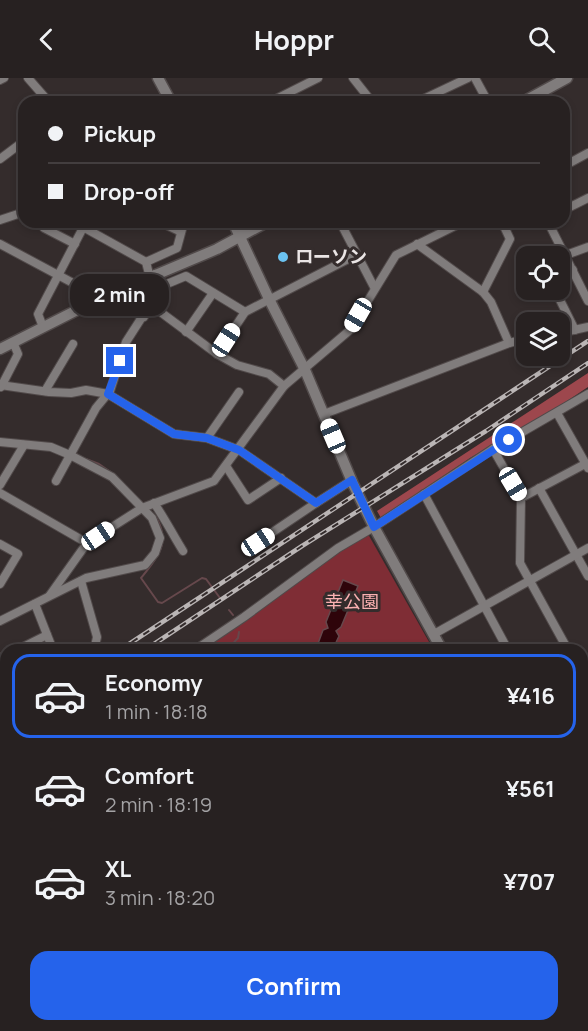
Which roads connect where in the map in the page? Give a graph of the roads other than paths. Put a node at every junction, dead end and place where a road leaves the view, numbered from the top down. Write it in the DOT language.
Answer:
graph roads {
  1 [pos="4,78"];
  2 [pos="28,78"];
  3 [pos="158,78"];
  4 [pos="318,78"];
  5 [pos="353,78"];
  6 [pos="468,78"];
  7 [pos="475,78"];
  8 [pos="567,78"];
  9 [pos="0,80"];
  10 [pos="44,96"];
  11 [pos="168,96"];
  12 [pos="282,96"];
  13 [pos="367,96"];
  14 [pos="430,96"];
  15 [pos="485,96"];
  16 [pos="534,96"];
  17 [pos="18,146"];
  18 [pos="588,153"];
  19 [pos="0,159"];
  20 [pos="570,163"];
  21 [pos="588,198"];
  22 [pos="570,207"];
  23 [pos="18,214"];
  24 [pos="0,220"];
  25 [pos="44,228"];
  26 [pos="83,228"];
  27 [pos="90,228"];
  28 [pos="173,228"];
  29 [pos="182,228"];
  30 [pos="236,228"];
  31 [pos="255,228"];
  32 [pos="343,228"];
  33 [pos="438,228"];
  34 [pos="449,228"];
  35 [pos="505,228"];
  36 [pos="552,228"];
  37 [pos="181,232"];
  38 [pos="440,232"];
  39 [pos="240,235"];
  40 [pos="0,244"];
  41 [pos="75,244"];
  42 [pos="417,244"];
  43 [pos="561,246"];
  44 [pos="588,247"];
  45 [pos="570,254"];
  46 [pos="356,255"];
  47 [pos="146,262"];
  48 [pos="570,264"];
  49 [pos="573,270"];
  50 [pos="570,271"];
  51 [pos="58,275"];
  52 [pos="153,276"];
  53 [pos="162,286"];
  54 [pos="374,287"];
  55 [pos="483,292"];
  56 [pos="213,293"];
  57 [pos="106,296"];
  58 [pos="269,299"];
  59 [pos="560,300"];
  60 [pos="588,301"];
  61 [pos="151,305"];
  62 [pos="245,312"];
  63 [pos="144,317"];
  64 [pos="43,327"];
  65 [pos="588,327"];
  66 [pos="575,330"];
  67 [pos="570,331"];
  68 [pos="186,332"];
  69 [pos="516,341"];
  70 [pos="13,342"];
  71 [pos="508,343"];
  72 [pos="73,344"];
  73 [pos="0,349"];
  74 [pos="217,354"];
  75 [pos="304,370"];
  76 [pos="1,386"];
  77 [pos="284,386"];
  78 [pos="45,391"];
  79 [pos="239,392"];
  80 [pos="588,393"];
  81 [pos="108,394"];
  82 [pos="557,413"];
  83 [pos="324,414"];
  84 [pos="207,438"];
  85 [pos="0,442"];
  86 [pos="24,445"];
  87 [pos="494,449"];
  88 [pos="239,450"];
  89 [pos="70,455"];
  90 [pos="226,466"];
  91 [pos="587,466"];
  92 [pos="281,478"];
  93 [pos="352,480"];
  94 [pos="56,481"];
  95 [pos="0,485"];
  96 [pos="539,488"];
  97 [pos="0,494"];
  98 [pos="424,494"];
  99 [pos="521,498"];
  100 [pos="316,503"];
  101 [pos="147,506"];
  102 [pos="374,527"];
  103 [pos="258,542"];
  104 [pos="87,543"];
  105 [pos="0,544"];
  106 [pos="588,548"];
  107 [pos="183,551"];
  108 [pos="576,554"];
  109 [pos="588,576"];
  110 [pos="530,580"];
  111 [pos="81,581"];
  112 [pos="0,584"];
  113 [pos="50,595"];
  114 [pos="35,603"];
  115 [pos="484,606"];
  116 [pos="0,621"];
  117 [pos="434,634"];
  118 [pos="47,635"];
  119 [pos="29,644"];
  120 [pos="51,644"];
  121 [pos="96,644"];
  122 [pos="204,644"];
  123 [pos="439,644"];
  124 [pos="505,644"];
  125 [pos="565,644"];
  1 -- 9 [label="street"];
  2 -- 10 [label="street"];
  3 -- 11 [label="street"];
  4 -- 12 [label="street"];
  5 -- 13 [label="street"];
  6 -- 14 [label="street"];
  7 -- 15 [label="street"];
  8 -- 16 [label="street"];
  17 -- 19 [label="street"];
  18 -- 20 [label="street"];
  21 -- 22 [label="street"];
  23 -- 24 [label="street"];
  25 -- 41 [label="street"];
  26 -- 41 [label="street"];
  27 -- 47 [label="street"];
  28 -- 37 [label="street"];
  29 -- 37 [label="street"];
  30 -- 39 [label="street"];
  31 -- 39 [label="street"];
  32 -- 46 [label="street"];
  33 -- 38 [label="street"];
  34 -- 38 [label="street"];
  35 -- 55 [label="street"];
  36 -- 43 [label="street"];
  37 -- 47 [label="street"];
  38 -- 42 [label="street"];
  39 -- 52 [label="street"];
  39 -- 58 [label="street"];
  40 -- 51 [label="street"];
  41 -- 51 [label="street"];
  42 -- 54 [label="street"];
  42 -- 55 [label="street"];
  44 -- 45 [label="street"];
  46 -- 54 [label="street"];
  46 -- 58 [label="street"];
  47 -- 52 [label="street"];
  48 -- 49 [label="street"];
  49 -- 50 [label="street"];
  49 -- 60 [label="street"];
  51 -- 57 [label="street"];
  51 -- 64 [label="street"];
  52 -- 53 [label="street"];
  52 -- 57 [label="street"];
  53 -- 56 [label="street"];
  53 -- 61 [label="street"];
  54 -- 75 [label="street"];
  55 -- 71 [label="street"];
  56 -- 62 [label="street"];
  56 -- 68 [label="street"];
  57 -- 63 [label="street"];
  57 -- 64 [label="street"];
  58 -- 62 [label="street"];
  58 -- 75 [label="street"];
  59 -- 66 [label="street"];
  61 -- 63 [label="street"];
  61 -- 68 [label="street"];
  62 -- 74 [label="street"];
  63 -- 81 [label="street"];
  64 -- 70 [label="street"];
  65 -- 66 [label="street"];
  66 -- 67 [label="street"];
  68 -- 74 [label="street"];
  69 -- 71 [label="street"];
  70 -- 73 [label="street"];
  70 -- 76 [label="street"];
  71 -- 83 [label="street"];
  72 -- 78 [label="street"];
  74 -- 77 [label="street"];
  75 -- 77 [label="street"];
  75 -- 83 [label="street"];
  76 -- 78 [label="street"];
  77 -- 88 [label="street"];
  78 -- 81 [label="street"];
  79 -- 84 [label="street"];
  80 -- 82 [label="street"];
  81 -- 84 [label="street"];
  81 -- 89 [label="street"];
  82 -- 87 [label="street"];
  82 -- 91 [label="street"];
  83 -- 93 [label="street"];
  84 -- 88 [label="street"];
  85 -- 86 [label="street"];
  86 -- 89 [label="street"];
  86 -- 95 [label="street"];
  87 -- 98 [label="street"];
  87 -- 99 [label="street"];
  88 -- 90 [label="street"];
  88 -- 92 [label="street"];
  89 -- 94 [label="street"];
  89 -- 101 [label="street"];
  90 -- 92 [label="street"];
  90 -- 101 [label="street"];
  91 -- 96 [label="street"];
  92 -- 100 [label="street"];
  93 -- 100 [label="street"];
  93 -- 102 [label="street"];
  96 -- 99 [label="street"];
  96 -- 108 [label="street"];
  97 -- 104 [label="street"];
  98 -- 102 [label="street"];
  98 -- 115 [label="street"];
  99 -- 110 [label="street"];
  100 -- 103 [label="street"];
  101 -- 104 [label="street"];
  101 -- 107 [label="street"];
  101 -- 111 [label="street"];
  102 -- 117 [label="street"];
  102 -- 122 [label="street"];
  104 -- 113 [label="street"];
  105 -- 112 [label="street"];
  106 -- 108 [label="street"];
  108 -- 109 [label="street"];
  108 -- 110 [label="street"];
  110 -- 115 [label="street"];
  110 -- 125 [label="street"];
  111 -- 113 [label="street"];
  111 -- 121 [label="street"];
  113 -- 114 [label="street"];
  114 -- 116 [label="street"];
  114 -- 118 [label="street"];
  115 -- 117 [label="street"];
  115 -- 124 [label="street"];
  117 -- 123 [label="street"];
  118 -- 119 [label="street"];
  118 -- 120 [label="street"];
}
